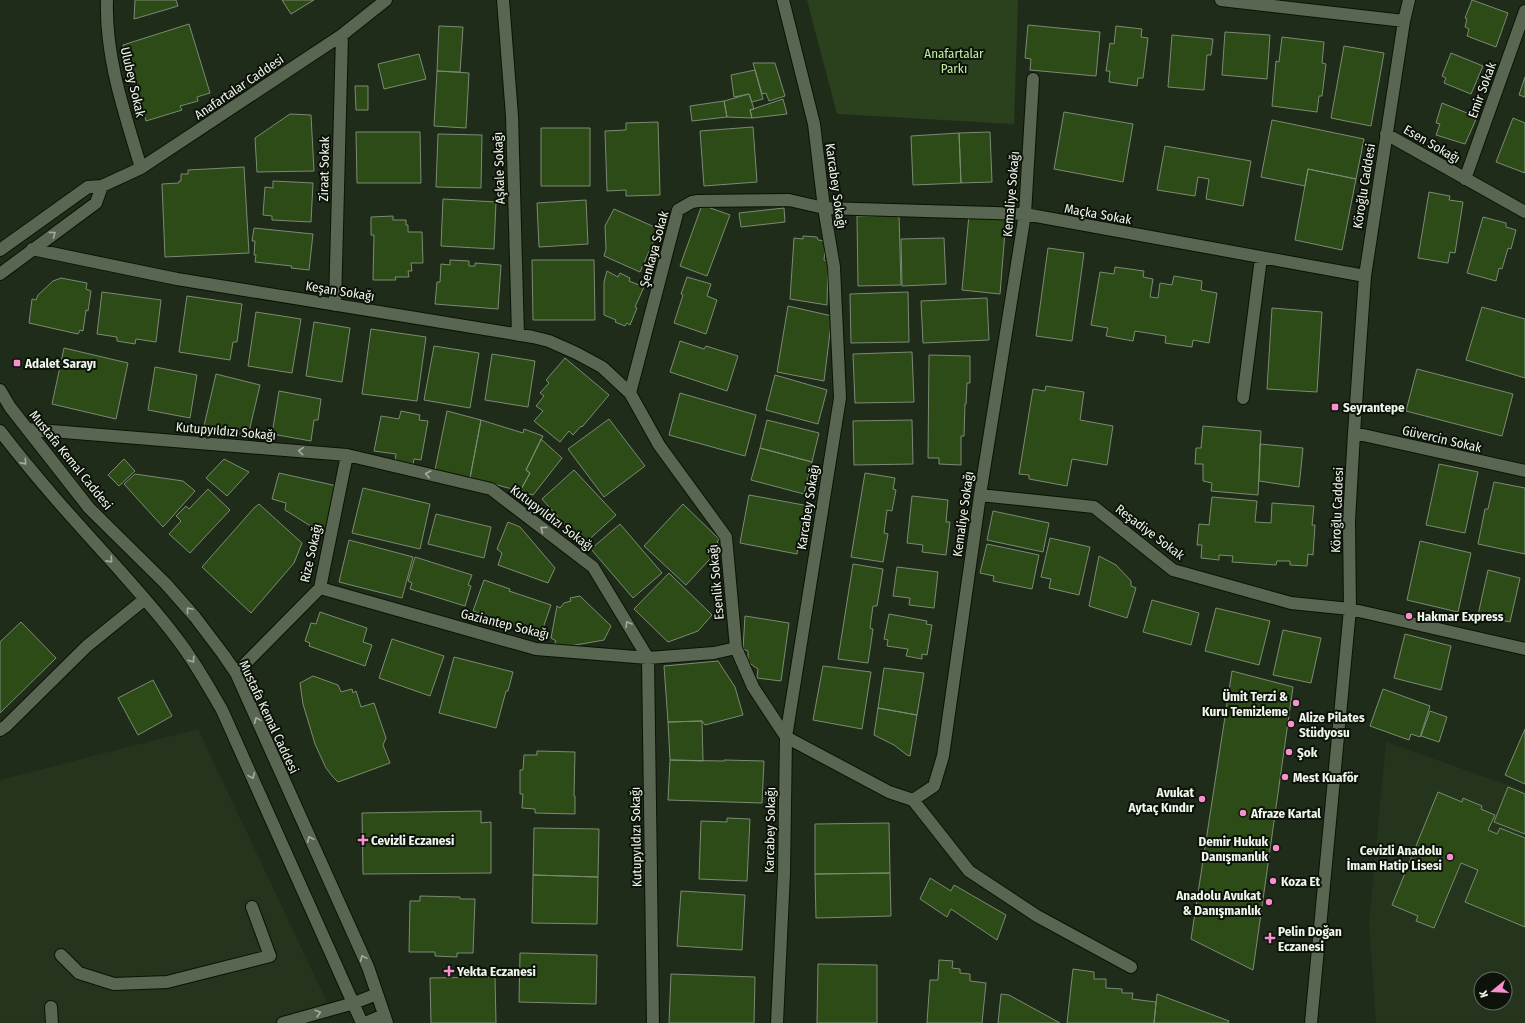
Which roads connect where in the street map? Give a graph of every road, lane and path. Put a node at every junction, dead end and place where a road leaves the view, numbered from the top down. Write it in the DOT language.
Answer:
graph roads {
  1 [pos="107,0"];
  2 [pos="386,0"];
  3 [pos="503,0"];
  4 [pos="783,0"];
  5 [pos="1221,0"];
  6 [pos="1409,0"];
  7 [pos="1525,11"];
  8 [pos="1404,21"];
  9 [pos="342,35"];
  10 [pos="1033,79"];
  11 [pos="1386,134"];
  12 [pos="141,168"];
  13 [pos="1465,179"];
  14 [pos="102,186"];
  15 [pos="824,208"];
  16 [pos="1525,212"];
  17 [pos="1025,214"];
  18 [pos="32,249"];
  19 [pos="0,250"];
  20 [pos="1261,258"];
  21 [pos="0,274"];
  22 [pos="1364,276"];
  23 [pos="335,305"];
  24 [pos="518,335"];
  25 [pos="0,390"];
  26 [pos="630,393"];
  27 [pos="1243,398"];
  28 [pos="27,428"];
  29 [pos="0,431"];
  30 [pos="1354,433"];
  31 [pos="346,455"];
  32 [pos="1525,472"];
  33 [pos="980,495"];
  34 [pos="320,588"];
  35 [pos="145,598"];
  36 [pos="1350,609"];
  37 [pos="736,648"];
  38 [pos="1525,649"];
  39 [pos="648,658"];
  40 [pos="236,673"];
  41 [pos="0,730"];
  42 [pos="786,737"];
  43 [pos="913,800"];
  44 [pos="252,907"];
  45 [pos="61,955"];
  46 [pos="1131,967"];
  47 [pos="377,994"];
  48 [pos="354,1003"];
  49 [pos="51,1007"];
  50 [pos="385,1019"];
  51 [pos="52,1023"];
  52 [pos="283,1023"];
  53 [pos="364,1023"];
  54 [pos="653,1023"];
  55 [pos="777,1023"];
  56 [pos="1311,1023"];
  1 -- 12 [label="street, Ulubey Sokak"];
  2 -- 9 [label="street, Anafartalar Caddesi"];
  3 -- 24 [label="street, Aşkale Sokağı"];
  4 -- 15 [label="street, Karcabey Sokağı"];
  5 -- 8 [label="street"];
  6 -- 8 [label="street, Köroğlu Caddesi"];
  7 -- 13 [label="street, Emir Sokak"];
  8 -- 11 [label="street, Köroğlu Caddesi"];
  9 -- 12 [label="street, Anafartalar Caddesi"];
  9 -- 23 [label="street, Ziraat Sokak"];
  10 -- 17 [label="street, Kemaliye Sokağı"];
  11 -- 13 [label="street, Esen Sokağı"];
  11 -- 22 [label="street, Köroğlu Caddesi"];
  12 -- 14 [label="street, Anafartalar Caddesi"];
  13 -- 16 [label="street, Esen Sokağı"];
  18 -- 14 [label="street, one-way"];
  14 -- 19 [label="street, Anafartalar Caddesi"];
  15 -- 17 [label="street, Maçka Sokak"];
  15 -- 26 [label="street, Şenkaya Sokak"];
  15 -- 42 [label="street, Karcabey Sokağı"];
  17 -- 20 [label="street, Maçka Sokak"];
  17 -- 33 [label="street, Kemaliye Sokağı"];
  18 -- 21 [label="street"];
  18 -- 23 [label="street, Keşan Sokağı"];
  20 -- 22 [label="street, Maçka Sokak"];
  20 -- 27 [label="street"];
  22 -- 30 [label="street, Köroğlu Caddesi"];
  23 -- 24 [label="street, Keşan Sokağı"];
  24 -- 26 [label="street, Keşan Sokağı"];
  25 -- 28 [label="street, Mustafa Kemal Caddesi"];
  26 -- 37 [label="street, Esenlik Sokağı"];
  31 -- 28 [label="street, Kutupyıldızı Sokağı, one-way"];
  40 -- 28 [label="street, Mustafa Kemal Caddesi, one-way"];
  29 -- 35 [label="street, one-way"];
  30 -- 32 [label="street, Güvercin Sokak"];
  30 -- 36 [label="street, Köroğlu Caddesi"];
  31 -- 34 [label="street, Rize Sokağı"];
  39 -- 31 [label="street, Kutupyıldızı Sokağı, one-way"];
  33 -- 36 [label="street, Reşadiye Sokak"];
  33 -- 43 [label="street, Kemaliye Sokağı"];
  34 -- 39 [label="street, Gaziantep Sokağı"];
  34 -- 40 [label="street, Rize Sokağı"];
  35 -- 41 [label="street"];
  35 -- 48 [label="street, one-way"];
  36 -- 38 [label="street, Reşadiye Sokak"];
  36 -- 56 [label="street, Köroğlu Caddesi"];
  37 -- 39 [label="street, Gaziantep Sokağı"];
  37 -- 42 [label="street, Esenlik Sokağı"];
  39 -- 54 [label="street, Kutupyıldızı Sokağı"];
  47 -- 40 [label="street, Mustafa Kemal Caddesi, one-way"];
  42 -- 43 [label="street"];
  42 -- 55 [label="street, Karcabey Sokağı"];
  43 -- 46 [label="street"];
  44 -- 45 [label="street"];
  47 -- 48 [label="street"];
  47 -- 50 [label="street, Mustafa Kemal Caddesi"];
  52 -- 48 [label="street, one-way"];
  48 -- 53 [label="street"];
  49 -- 51 [label="street"];
  50 -- 53 [label="street"];
}
